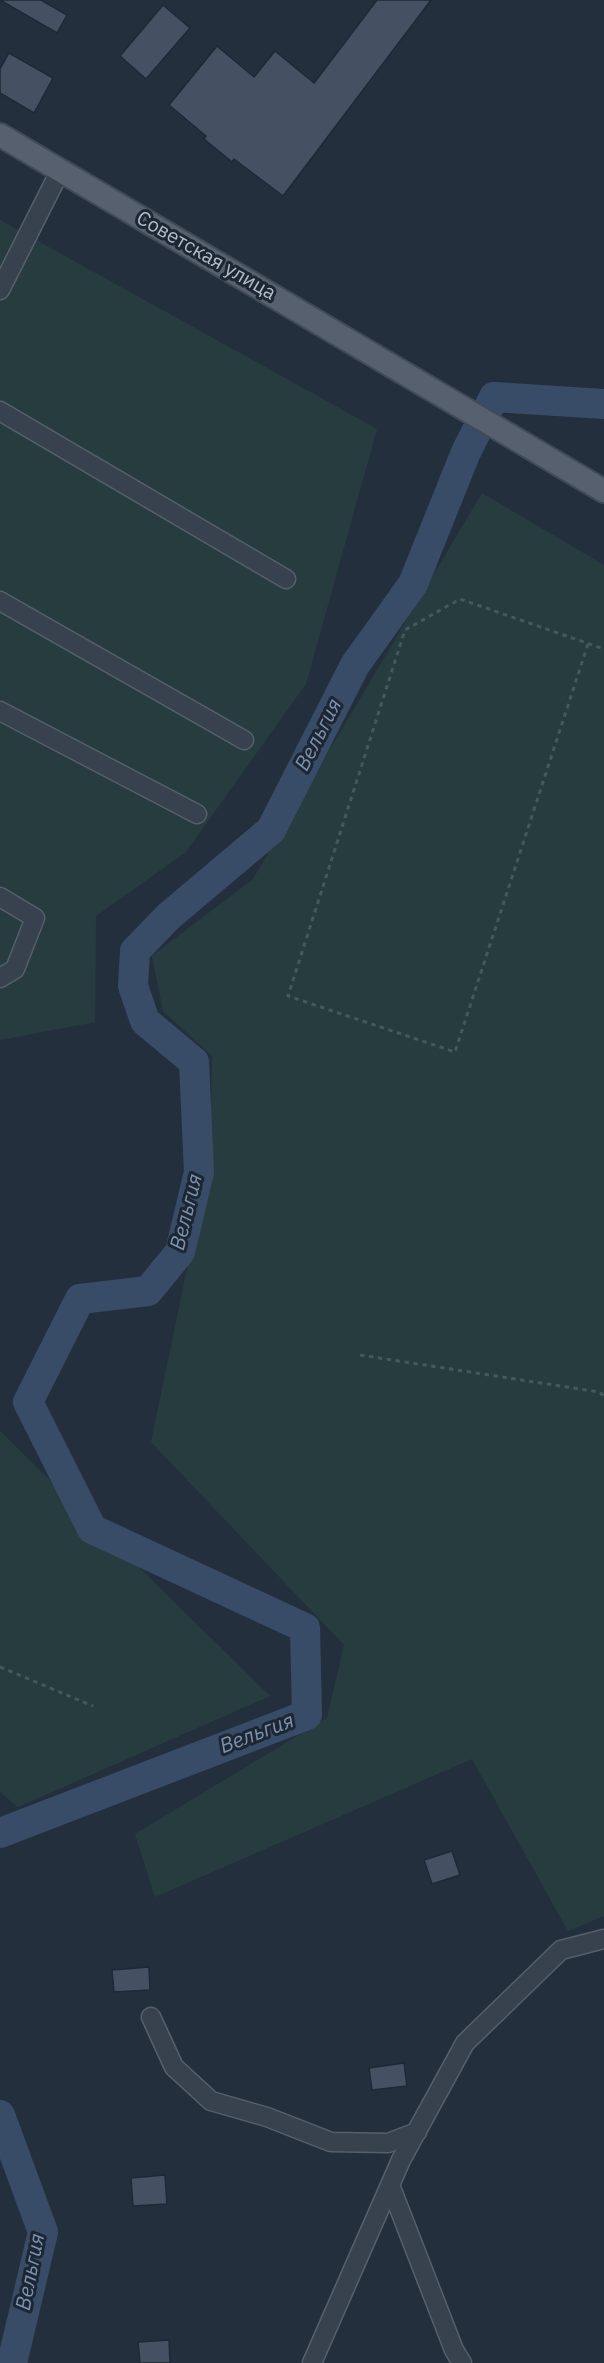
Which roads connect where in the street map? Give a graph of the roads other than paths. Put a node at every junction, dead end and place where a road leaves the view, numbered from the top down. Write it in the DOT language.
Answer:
graph roads {
  1 [pos="0,135"];
  2 [pos="60,171"];
  3 [pos="0,290"];
  4 [pos="0,411"];
  5 [pos="604,490"];
  6 [pos="286,579"];
  7 [pos="0,601"];
  8 [pos="0,711"];
  9 [pos="244,740"];
  10 [pos="197,814"];
  11 [pos="0,897"];
  12 [pos="0,978"];
  13 [pos="604,1939"];
  14 [pos="151,2017"];
  15 [pos="417,2132"];
  16 [pos="390,2185"];
  17 [pos="312,2363"];
  18 [pos="462,2363"];
  1 -- 2 [label="main road, Советская улица"];
  2 -- 3 [label="street"];
  2 -- 5 [label="main road, Советская улица"];
  4 -- 6 [label="street"];
  7 -- 9 [label="street"];
  8 -- 10 [label="street"];
  11 -- 12 [label="street"];
  13 -- 15 [label="street"];
  14 -- 15 [label="street"];
  15 -- 16 [label="street"];
  16 -- 17 [label="street"];
  16 -- 18 [label="street"];
}
